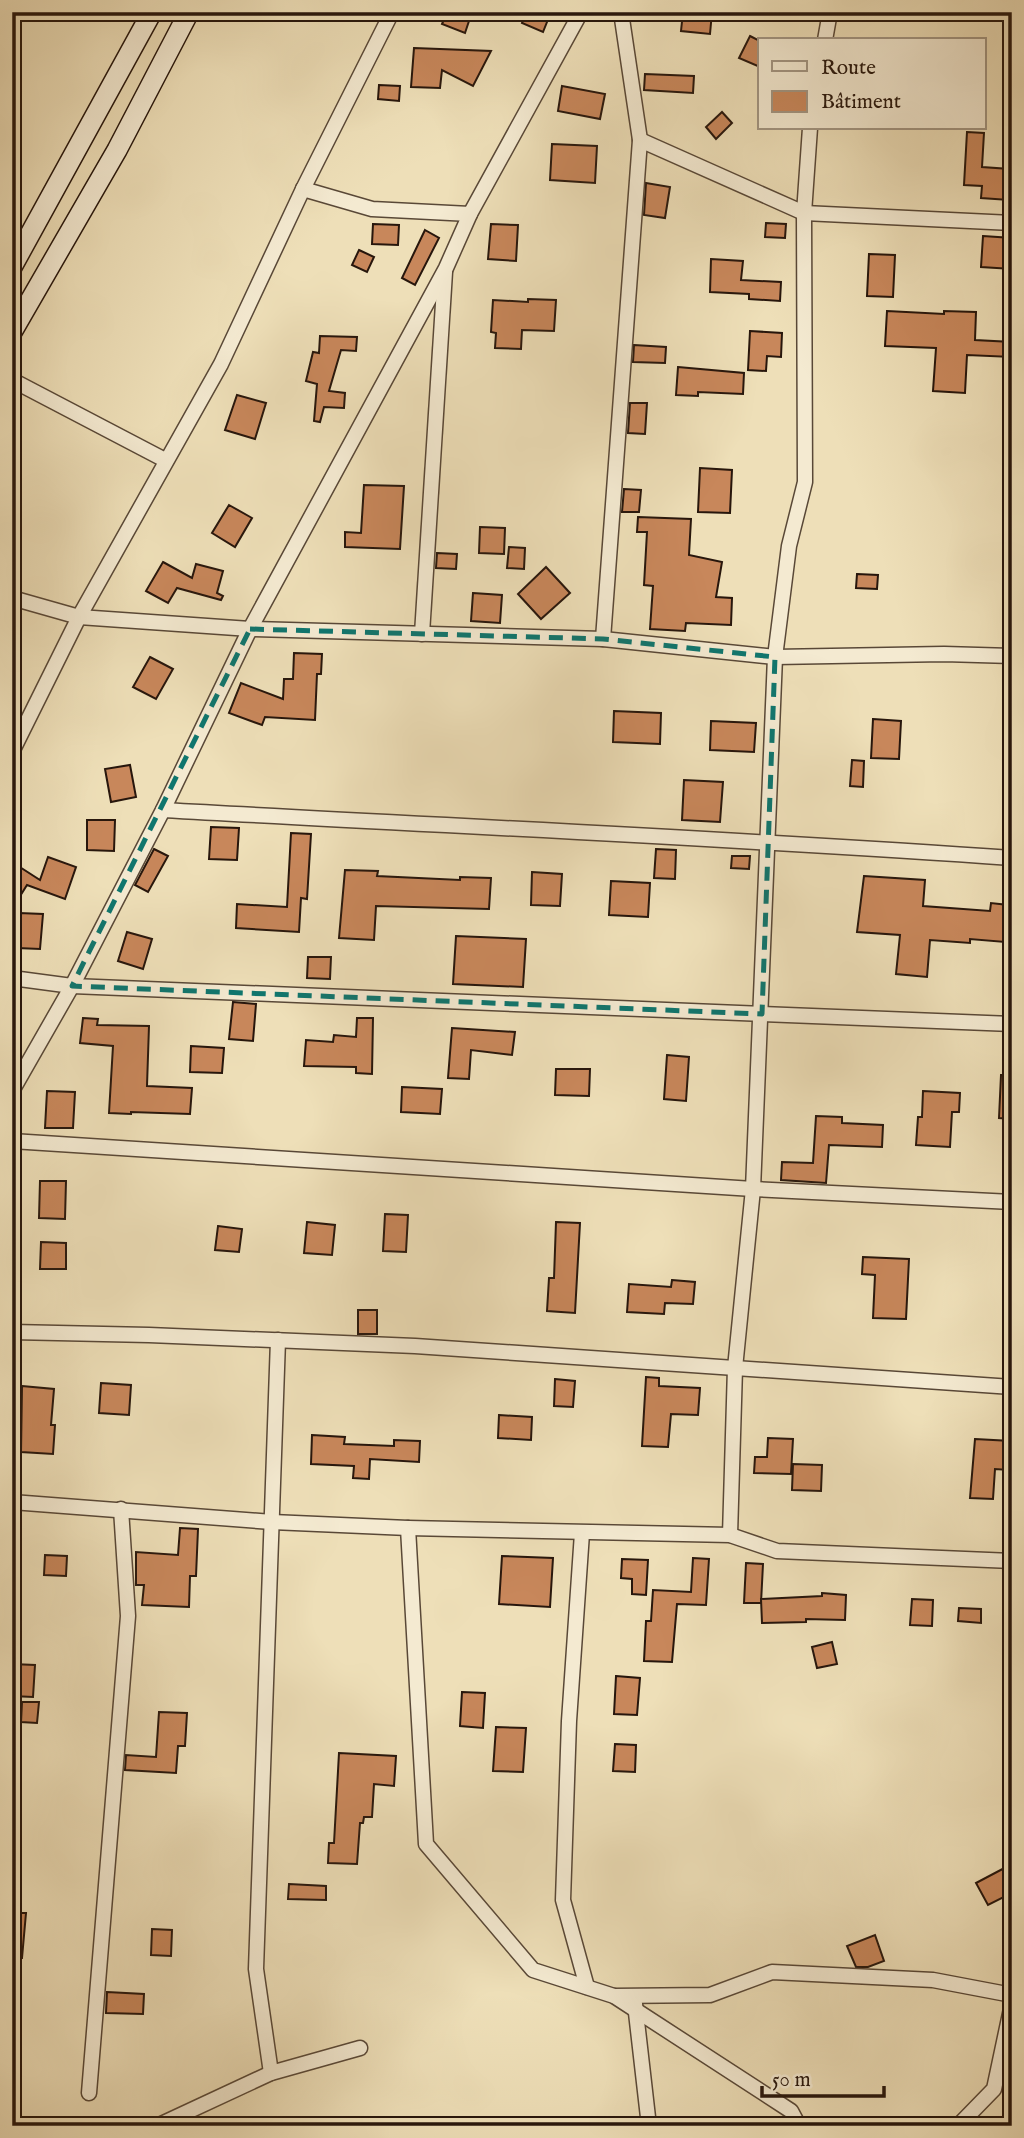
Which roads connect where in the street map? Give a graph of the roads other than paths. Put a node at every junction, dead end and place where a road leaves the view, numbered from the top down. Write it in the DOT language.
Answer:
graph roads {
  1 [pos="152,12"];
  2 [pos="189,12"];
  3 [pos="392,12"];
  4 [pos="582,12"];
  5 [pos="621,12"];
  6 [pos="830,12"];
  7 [pos="825,38"];
  8 [pos="810,130"];
  9 [pos="640,140"];
  10 [pos="303,189"];
  11 [pos="470,214"];
  12 [pos="804,214"];
  13 [pos="1012,223"];
  14 [pos="12,267"];
  15 [pos="446,268"];
  16 [pos="12,332"];
  17 [pos="12,380"];
  18 [pos="165,460"];
  19 [pos="12,598"];
  20 [pos="79,617"];
  21 [pos="250,629"];
  22 [pos="422,634"];
  23 [pos="603,639"];
  24 [pos="1012,656"];
  25 [pos="775,657"];
  26 [pos="12,752"];
  27 [pos="163,810"];
  28 [pos="768,841"];
  29 [pos="1012,858"];
  30 [pos="12,978"];
  31 [pos="72,986"];
  32 [pos="762,1014"];
  33 [pos="1012,1024"];
  34 [pos="12,1091"];
  35 [pos="12,1141"];
  36 [pos="753,1189"];
  37 [pos="1012,1202"];
  38 [pos="12,1332"];
  39 [pos="278,1340"];
  40 [pos="735,1368"];
  41 [pos="1012,1387"];
  42 [pos="12,1502"];
  43 [pos="121,1509"];
  44 [pos="272,1522"];
  45 [pos="408,1528"];
  46 [pos="582,1533"];
  47 [pos="730,1535"];
  48 [pos="1012,1560"];
  49 [pos="587,1987"];
  50 [pos="1012,1995"];
  51 [pos="635,2003"];
  52 [pos="1012,2004"];
  53 [pos="360,2048"];
  54 [pos="271,2073"];
  55 [pos="89,2093"];
  56 [pos="157,2126"];
  57 [pos="649,2126"];
  58 [pos="799,2126"];
  59 [pos="958,2126"];
  1 -- 14 [label="main road"];
  2 -- 16 [label="main road"];
  3 -- 10 [label="street"];
  4 -- 11 [label="street"];
  5 -- 9 [label="street"];
  6 -- 7 [label="street"];
  8 -- 12 [label="street"];
  9 -- 12 [label="street"];
  9 -- 23 [label="street"];
  10 -- 11 [label="street"];
  10 -- 18 [label="street"];
  11 -- 15 [label="street"];
  12 -- 13 [label="street"];
  12 -- 25 [label="street"];
  15 -- 21 [label="street"];
  15 -- 22 [label="street"];
  17 -- 18 [label="street"];
  18 -- 20 [label="street"];
  19 -- 20 [label="street"];
  20 -- 21 [label="street"];
  20 -- 26 [label="street"];
  21 -- 22 [label="street"];
  21 -- 27 [label="street"];
  22 -- 23 [label="street"];
  23 -- 25 [label="street"];
  24 -- 25 [label="street"];
  25 -- 28 [label="street"];
  27 -- 28 [label="street"];
  27 -- 31 [label="street"];
  28 -- 29 [label="street"];
  28 -- 32 [label="street"];
  30 -- 31 [label="street"];
  31 -- 32 [label="street"];
  31 -- 34 [label="street"];
  32 -- 33 [label="street"];
  32 -- 36 [label="street"];
  35 -- 36 [label="street"];
  36 -- 37 [label="street"];
  36 -- 40 [label="street"];
  38 -- 39 [label="street"];
  39 -- 40 [label="street"];
  39 -- 44 [label="street"];
  40 -- 41 [label="street"];
  40 -- 47 [label="street"];
  42 -- 43 [label="street"];
  43 -- 44 [label="street"];
  43 -- 55 [label="street"];
  44 -- 45 [label="street"];
  44 -- 54 [label="street"];
  45 -- 46 [label="street"];
  45 -- 49 [label="street"];
  46 -- 47 [label="street"];
  46 -- 49 [label="street"];
  47 -- 48 [label="street"];
  49 -- 51 [label="street"];
  50 -- 51 [label="street"];
  51 -- 57 [label="street"];
  51 -- 58 [label="street"];
  52 -- 59 [label="street"];
  53 -- 54 [label="street"];
  54 -- 56 [label="street"];
}
